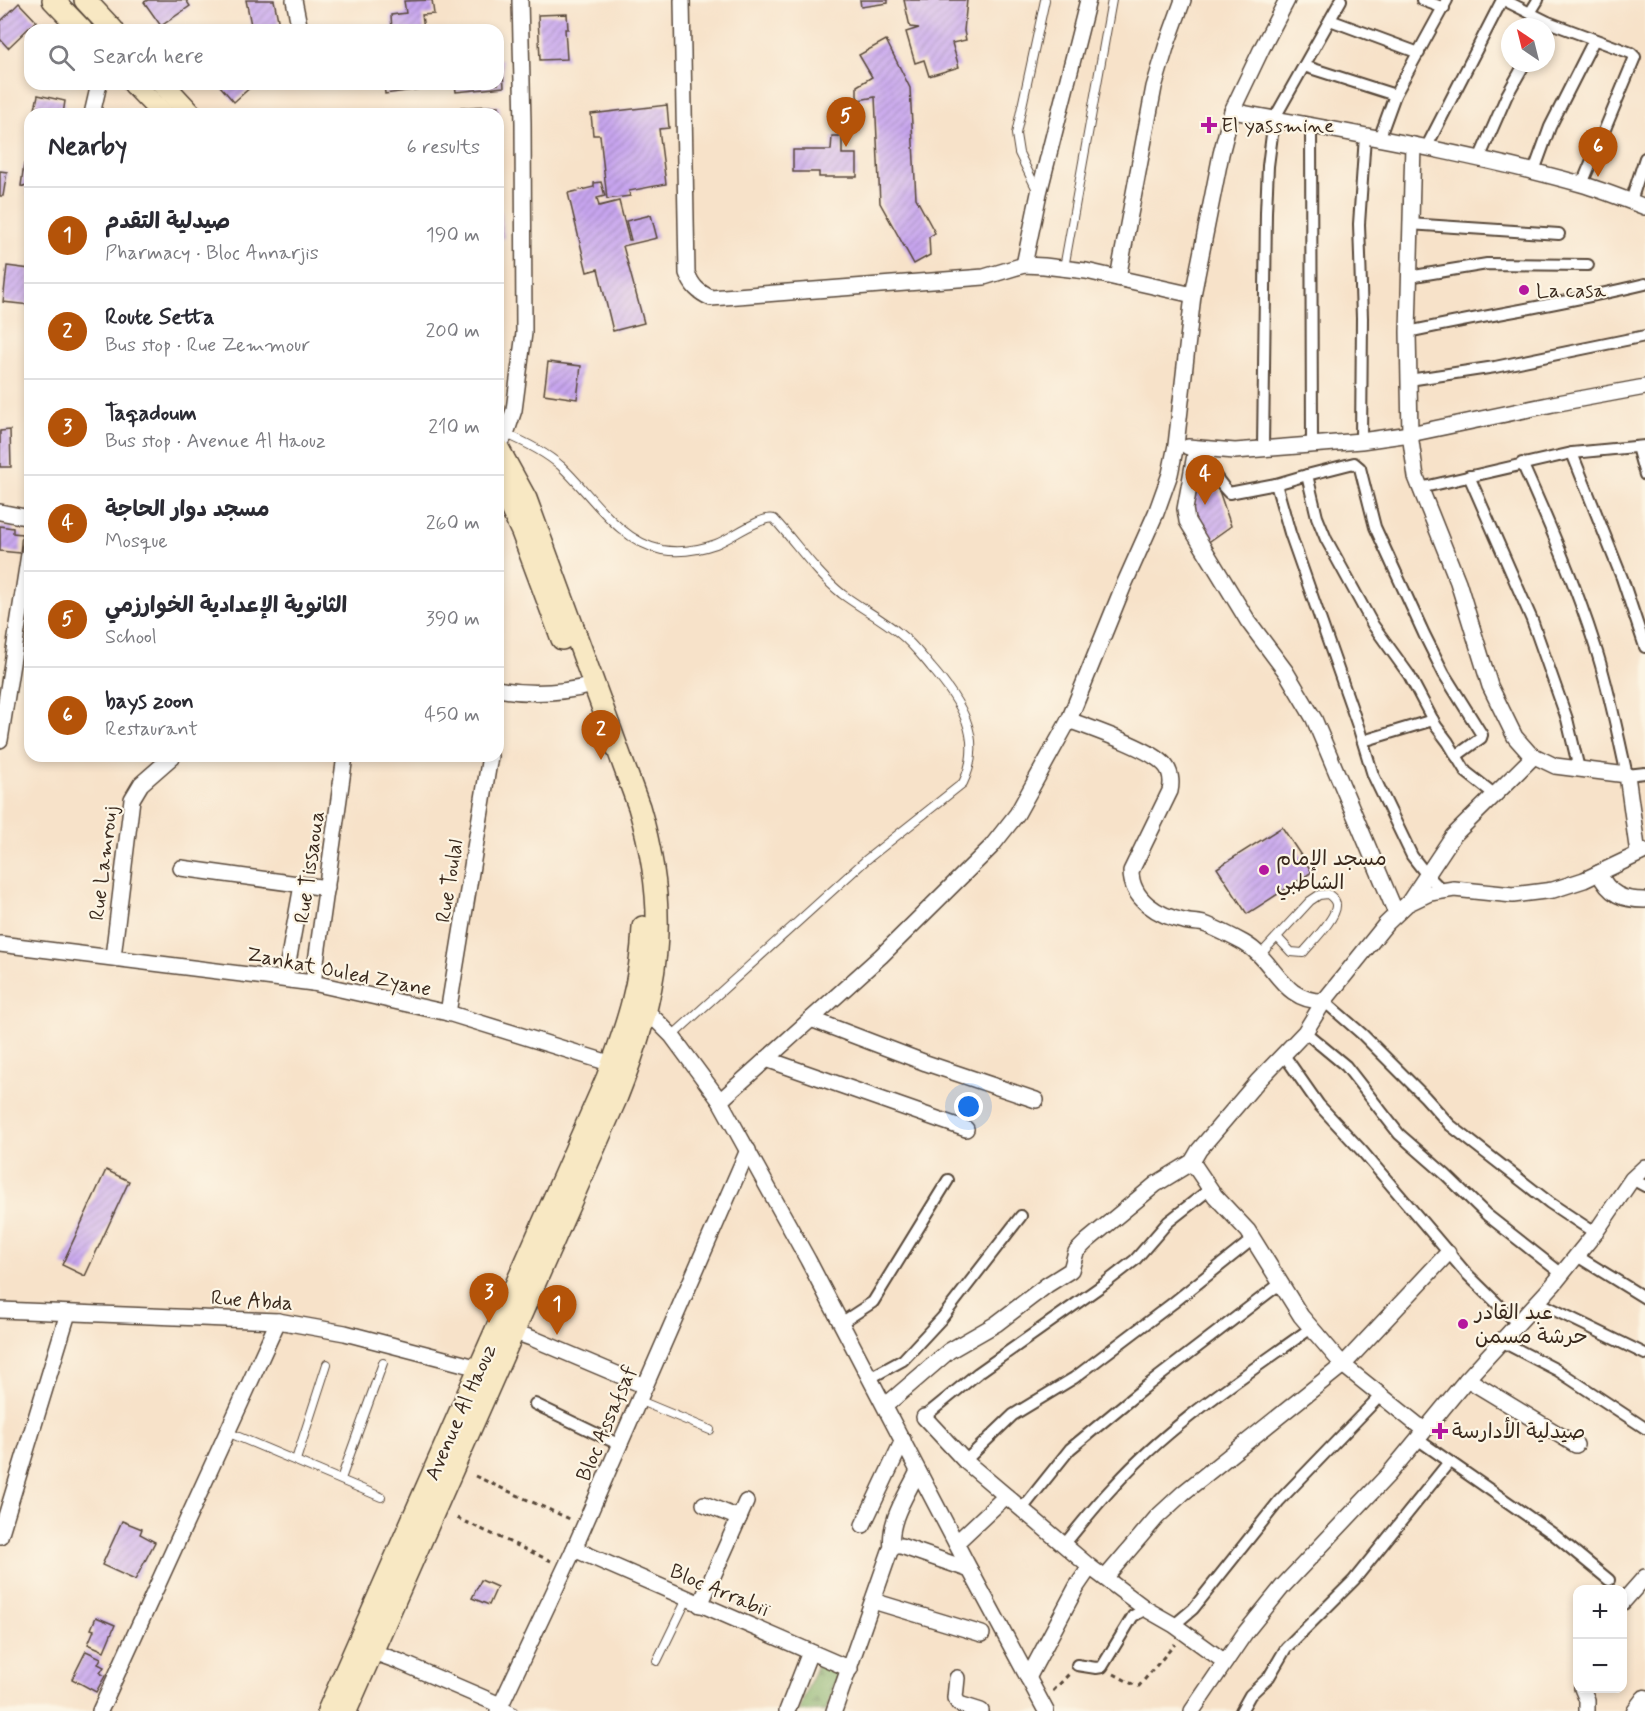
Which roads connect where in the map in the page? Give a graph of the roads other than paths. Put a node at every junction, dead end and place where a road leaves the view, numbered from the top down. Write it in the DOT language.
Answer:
graph roads {
  1 [pos="53,0"];
  2 [pos="85,0"];
  3 [pos="294,0"];
  4 [pos="520,0"];
  5 [pos="682,0"];
  6 [pos="1045,0"];
  7 [pos="1088,0"];
  8 [pos="1112,0"];
  9 [pos="1184,0"];
  10 [pos="1287,0"];
  11 [pos="1341,0"];
  12 [pos="1422,0"];
  13 [pos="1503,0"];
  14 [pos="1538,0"];
  15 [pos="1445,4"];
  16 [pos="1530,13"];
  17 [pos="1537,18"];
  18 [pos="1330,20"];
  19 [pos="77,24"];
  20 [pos="83,24"];
  21 [pos="107,24"];
  22 [pos="299,24"];
  23 [pos="1555,28"];
  24 [pos="1594,40"];
  25 [pos="1419,53"];
  26 [pos="1304,66"];
  27 [pos="1520,72"];
  28 [pos="98,90"];
  29 [pos="140,90"];
  30 [pos="169,90"];
  31 [pos="1395,95"];
  32 [pos="94,108"];
  33 [pos="157,108"];
  34 [pos="185,108"];
  35 [pos="1232,111"];
  36 [pos="1274,119"];
  37 [pos="1311,126"];
  38 [pos="1372,137"];
  39 [pos="1420,147"];
  40 [pos="1645,158"];
  41 [pos="1479,159"];
  42 [pos="1534,171"];
  43 [pos="1582,184"];
  44 [pos="1039,193"];
  45 [pos="1638,204"];
  46 [pos="1409,224"];
  47 [pos="1559,234"];
  48 [pos="1024,265"];
  49 [pos="1588,265"];
  50 [pos="1064,268"];
  51 [pos="1408,277"];
  52 [pos="1118,278"];
  53 [pos="1645,284"];
  54 [pos="1193,295"];
  55 [pos="1408,332"];
  56 [pos="1645,336"];
  57 [pos="1409,380"];
  58 [pos="1645,387"];
  59 [pos="1410,434"];
  60 [pos="504,435"];
  61 [pos="1361,441"];
  62 [pos="504,443"];
  63 [pos="1312,445"];
  64 [pos="1176,446"];
  65 [pos="1641,447"];
  66 [pos="1263,448"];
  67 [pos="1196,449"];
  68 [pos="504,450"];
  69 [pos="1572,453"];
  70 [pos="1522,463"];
  71 [pos="1193,467"];
  72 [pos="1307,475"];
  73 [pos="1645,475"];
  74 [pos="1469,476"];
  75 [pos="1276,484"];
  76 [pos="1420,488"];
  77 [pos="504,494"];
  78 [pos="0,512"];
  79 [pos="24,517"];
  80 [pos="24,586"];
  81 [pos="1645,647"];
  82 [pos="587,687"];
  83 [pos="504,694"];
  84 [pos="1069,720"];
  85 [pos="1433,720"];
  86 [pos="0,740"];
  87 [pos="1363,741"];
  88 [pos="1456,756"];
  89 [pos="1534,756"];
  90 [pos="166,762"];
  91 [pos="344,762"];
  92 [pos="489,762"];
  93 [pos="1580,769"];
  94 [pos="1645,773"];
  95 [pos="1627,775"];
  96 [pos="1494,794"];
  97 [pos="1641,852"];
  98 [pos="181,868"];
  99 [pos="1599,873"];
  100 [pos="1426,874"];
  101 [pos="302,885"];
  102 [pos="327,888"];
  103 [pos="1442,890"];
  104 [pos="1645,900"];
  105 [pos="1401,909"];
  106 [pos="1277,937"];
  107 [pos="0,944"];
  108 [pos="1260,955"];
  109 [pos="113,957"];
  110 [pos="285,979"];
  111 [pos="646,979"];
  112 [pos="314,983"];
  113 [pos="1324,1001"];
  114 [pos="647,1011"];
  115 [pos="448,1013"];
  116 [pos="811,1018"];
  117 [pos="1305,1032"];
  118 [pos="672,1036"];
  119 [pos="1284,1055"];
  120 [pos="766,1059"];
  121 [pos="620,1066"];
  122 [pos="1036,1100"];
  123 [pos="720,1101"];
  124 [pos="966,1129"];
  125 [pos="748,1150"];
  126 [pos="1192,1162"];
  127 [pos="1645,1167"];
  128 [pos="948,1180"];
  129 [pos="1639,1183"];
  130 [pos="1210,1189"];
  131 [pos="1021,1216"];
  132 [pos="1594,1233"];
  133 [pos="1253,1239"];
  134 [pos="1448,1253"];
  135 [pos="1577,1256"];
  136 [pos="1562,1274"];
  137 [pos="1281,1283"];
  138 [pos="1645,1298"];
  139 [pos="1538,1302"];
  140 [pos="0,1310"];
  141 [pos="68,1313"];
  142 [pos="278,1321"];
  143 [pos="842,1323"];
  144 [pos="1517,1323"];
  145 [pos="1311,1328"];
  146 [pos="505,1329"];
  147 [pos="1501,1341"];
  148 [pos="1645,1354"];
  149 [pos="383,1363"];
  150 [pos="327,1365"];
  151 [pos="1343,1365"];
  152 [pos="487,1370"];
  153 [pos="870,1378"];
  154 [pos="1467,1379"];
  155 [pos="642,1393"];
  156 [pos="1380,1396"];
  157 [pos="535,1404"];
  158 [pos="885,1406"];
  159 [pos="924,1417"];
  160 [pos="1645,1428"];
  161 [pos="710,1430"];
  162 [pos="227,1431"];
  163 [pos="1420,1435"];
  164 [pos="903,1440"];
  165 [pos="620,1444"];
  166 [pos="1576,1444"];
  167 [pos="296,1460"];
  168 [pos="964,1461"];
  169 [pos="1449,1462"];
  170 [pos="918,1471"];
  171 [pos="341,1479"];
  172 [pos="1006,1496"];
  173 [pos="381,1497"];
  174 [pos="746,1502"];
  175 [pos="704,1504"];
  176 [pos="1022,1509"];
  177 [pos="739,1518"];
  178 [pos="863,1526"];
  179 [pos="0,1536"];
  180 [pos="956,1543"];
  181 [pos="1064,1545"];
  182 [pos="892,1548"];
  183 [pos="574,1549"];
  184 [pos="1090,1567"];
  185 [pos="970,1570"];
  186 [pos="1645,1577"];
  187 [pos="1105,1578"];
  188 [pos="1609,1580"];
  189 [pos="1627,1598"];
  190 [pos="873,1601"];
  191 [pos="694,1602"];
  192 [pos="1146,1609"];
  193 [pos="1179,1629"];
  194 [pos="982,1634"];
  195 [pos="364,1648"];
  196 [pos="810,1652"];
  197 [pos="657,1661"];
  198 [pos="1225,1662"];
  199 [pos="1077,1665"];
  200 [pos="850,1669"];
  201 [pos="957,1678"];
  202 [pos="1028,1678"];
  203 [pos="1584,1693"];
  204 [pos="1645,1700"];
  205 [pos="1044,1707"];
  206 [pos="504,1709"];
  207 [pos="100,1711"];
  208 [pos="328,1711"];
  209 [pos="346,1711"];
  210 [pos="787,1711"];
  211 [pos="834,1711"];
  212 [pos="981,1711"];
  213 [pos="1192,1711"];
  214 [pos="1241,1711"];
  215 [pos="1587,1711"];
  216 [pos="1636,1711"];
  1 -- 19 [label="main road"];
  2 -- 20 [label="street"];
  2 -- 21 [label="main road"];
  3 -- 22 [label="street"];
  4 -- 60 [label="street"];
  5 -- 48 [label="street"];
  6 -- 44 [label="lane"];
  7 -- 44 [label="street"];
  8 -- 50 [label="lane"];
  9 -- 52 [label="street"];
  10 -- 35 [label="street"];
  11 -- 18 [label="street"];
  12 -- 15 [label="street"];
  13 -- 16 [label="street"];
  13 -- 39 [label="street"];
  14 -- 16 [label="street"];
  15 -- 25 [label="street"];
  16 -- 17 [label="street"];
  18 -- 25 [label="street"];
  18 -- 26 [label="street"];
  23 -- 24 [label="street"];
  24 -- 42 [label="street"];
  24 -- 43 [label="street"];
  25 -- 31 [label="street"];
  26 -- 31 [label="street"];
  26 -- 36 [label="street"];
  27 -- 41 [label="street"];
  28 -- 32 [label="street"];
  29 -- 33 [label="main road"];
  30 -- 34 [label="main road"];
  31 -- 38 [label="street"];
  35 -- 36 [label="street"];
  35 -- 54 [label="street"];
  36 -- 37 [label="street"];
  36 -- 66 [label="street"];
  37 -- 38 [label="street"];
  37 -- 63 [label="street"];
  38 -- 39 [label="street"];
  38 -- 61 [label="street"];
  39 -- 41 [label="street"];
  39 -- 46 [label="street"];
  40 -- 45 [label="street"];
  41 -- 42 [label="street"];
  42 -- 43 [label="street"];
  43 -- 45 [label="street"];
  44 -- 48 [label="street"];
  46 -- 47 [label="street"];
  46 -- 51 [label="street"];
  48 -- 50 [label="street"];
  49 -- 51 [label="street"];
  50 -- 52 [label="street"];
  51 -- 55 [label="street"];
  52 -- 54 [label="street"];
  53 -- 55 [label="street"];
  54 -- 64 [label="street"];
  55 -- 57 [label="street"];
  56 -- 57 [label="street"];
  57 -- 59 [label="street"];
  58 -- 59 [label="street"];
  59 -- 61 [label="street"];
  59 -- 76 [label="street"];
  61 -- 63 [label="street"];
  62 -- 118 [label="lane"];
  63 -- 66 [label="street"];
  64 -- 67 [label="street"];
  64 -- 84 [label="street"];
  65 -- 69 [label="street"];
  65 -- 73 [label="street"];
  66 -- 67 [label="street"];
  67 -- 71 [label="street"];
  68 -- 82 [label="main road"];
  69 -- 70 [label="street"];
  69 -- 81 [label="street"];
  70 -- 74 [label="street"];
  70 -- 95 [label="street"];
  71 -- 75 [label="street"];
  71 -- 105 [label="street"];
  72 -- 75 [label="street"];
  72 -- 85 [label="street"];
  72 -- 88 [label="street"];
  74 -- 76 [label="street"];
  74 -- 93 [label="street"];
  75 -- 87 [label="street"];
  76 -- 89 [label="street"];
  77 -- 82 [label="main road"];
  78 -- 79 [label="street"];
  80 -- 86 [label="street"];
  82 -- 83 [label="street"];
  82 -- 111 [label="main road"];
  84 -- 108 [label="street"];
  84 -- 116 [label="street"];
  85 -- 87 [label="street"];
  85 -- 88 [label="street"];
  87 -- 100 [label="street"];
  88 -- 96 [label="street"];
  89 -- 93 [label="street"];
  89 -- 96 [label="street"];
  90 -- 109 [label="street, Rue Lamrouj"];
  91 -- 102 [label="street, Rue Tissaoua"];
  92 -- 115 [label="street, Rue Toulal"];
  93 -- 95 [label="street"];
  94 -- 95 [label="street"];
  95 -- 97 [label="street"];
  96 -- 100 [label="street"];
  97 -- 99 [label="street"];
  98 -- 101 [label="street"];
  99 -- 103 [label="street"];
  99 -- 104 [label="street"];
  100 -- 103 [label="street"];
  100 -- 105 [label="street"];
  101 -- 102 [label="street"];
  101 -- 110 [label="street"];
  102 -- 112 [label="street, Rue Tissaoua"];
  103 -- 105 [label="street"];
  105 -- 113 [label="street"];
  106 -- 106 [label="lane"];
  106 -- 108 [label="lane"];
  107 -- 109 [label="street, Zankat Ouled Zyane"];
  108 -- 113 [label="street"];
  109 -- 110 [label="street, Zankat Ouled Zyane"];
  110 -- 112 [label="street, Zankat Ouled Zyane"];
  111 -- 114 [label="main road, Avenue Al Haouz"];
  111 -- 121 [label="main road, Avenue Al Haouz"];
  112 -- 115 [label="street, Zankat Ouled Zyane"];
  113 -- 117 [label="street"];
  113 -- 132 [label="street"];
  114 -- 118 [label="street"];
  114 -- 121 [label="main road, Avenue Al Haouz"];
  115 -- 121 [label="street, Zankat Ouled Zyane"];
  116 -- 120 [label="street"];
  116 -- 122 [label="street"];
  117 -- 119 [label="street"];
  117 -- 136 [label="street"];
  118 -- 123 [label="street"];
  119 -- 126 [label="street"];
  119 -- 134 [label="street"];
  120 -- 123 [label="street"];
  120 -- 124 [label="street"];
  121 -- 146 [label="main road, Avenue Al Haouz"];
  123 -- 125 [label="street"];
  125 -- 143 [label="street"];
  125 -- 155 [label="street, Bloc Assafsaf"];
  126 -- 130 [label="street"];
  126 -- 158 [label="street"];
  127 -- 129 [label="street"];
  128 -- 143 [label="street"];
  129 -- 132 [label="street"];
  130 -- 133 [label="street"];
  130 -- 159 [label="street"];
  131 -- 153 [label="street"];
  132 -- 135 [label="street"];
  133 -- 137 [label="street"];
  133 -- 168 [label="street"];
  134 -- 144 [label="street"];
  134 -- 151 [label="street"];
  135 -- 136 [label="street"];
  135 -- 138 [label="street"];
  136 -- 139 [label="street"];
  137 -- 145 [label="street"];
  137 -- 176 [label="street"];
  139 -- 144 [label="street"];
  139 -- 148 [label="street"];
  140 -- 141 [label="street, Rue Abda"];
  141 -- 142 [label="street, Rue Abda"];
  141 -- 179 [label="street"];
  142 -- 152 [label="street, Rue Abda"];
  142 -- 162 [label="street"];
  143 -- 153 [label="street"];
  144 -- 147 [label="street"];
  145 -- 151 [label="street"];
  145 -- 181 [label="street"];
  146 -- 152 [label="main road, Avenue Al Haouz"];
  146 -- 155 [label="street"];
  147 -- 154 [label="street"];
  147 -- 160 [label="street"];
  149 -- 171 [label="lane"];
  150 -- 167 [label="lane"];
  151 -- 156 [label="street"];
  151 -- 187 [label="street"];
  152 -- 195 [label="main road, Avenue Al Haouz"];
  153 -- 158 [label="street"];
  154 -- 163 [label="street"];
  154 -- 166 [label="street"];
  155 -- 161 [label="lane"];
  155 -- 165 [label="street, Bloc Assafsaf"];
  156 -- 163 [label="street"];
  156 -- 193 [label="street"];
  157 -- 165 [label="street"];
  158 -- 164 [label="street"];
  159 -- 168 [label="street"];
  162 -- 167 [label="lane"];
  162 -- 207 [label="street"];
  163 -- 169 [label="street"];
  163 -- 198 [label="street"];
  164 -- 170 [label="street"];
  164 -- 178 [label="street"];
  165 -- 183 [label="street, Bloc Assafsaf"];
  167 -- 171 [label="lane"];
  168 -- 172 [label="street"];
  169 -- 188 [label="street"];
  169 -- 214 [label="street"];
  170 -- 180 [label="street"];
  170 -- 182 [label="street"];
  171 -- 173 [label="lane"];
  172 -- 176 [label="street"];
  172 -- 180 [label="street"];
  174 -- 177 [label="street"];
  175 -- 177 [label="street"];
  176 -- 181 [label="street"];
  177 -- 191 [label="street"];
  180 -- 185 [label="street"];
  181 -- 184 [label="street"];
  182 -- 185 [label="street"];
  182 -- 190 [label="street"];
  183 -- 191 [label="street, Bloc Arrabiï"];
  183 -- 206 [label="street, Bloc Assafsaf"];
  184 -- 187 [label="street"];
  184 -- 202 [label="street"];
  185 -- 202 [label="street"];
  186 -- 189 [label="street"];
  187 -- 192 [label="street"];
  190 -- 194 [label="street"];
  190 -- 200 [label="street"];
  191 -- 196 [label="street, Bloc Arrabiï"];
  191 -- 197 [label="lane"];
  192 -- 193 [label="street"];
  192 -- 199 [label="street"];
  193 -- 198 [label="street"];
  195 -- 206 [label="street"];
  195 -- 208 [label="main road, Avenue Al Haouz"];
  195 -- 209 [label="main road, Avenue Al Haouz"];
  196 -- 200 [label="street, Bloc Arrabiï"];
  196 -- 210 [label="street"];
  198 -- 213 [label="street"];
  200 -- 211 [label="street"];
  201 -- 212 [label="street"];
  202 -- 205 [label="street"];
  203 -- 215 [label="street"];
  204 -- 216 [label="street"];
}
